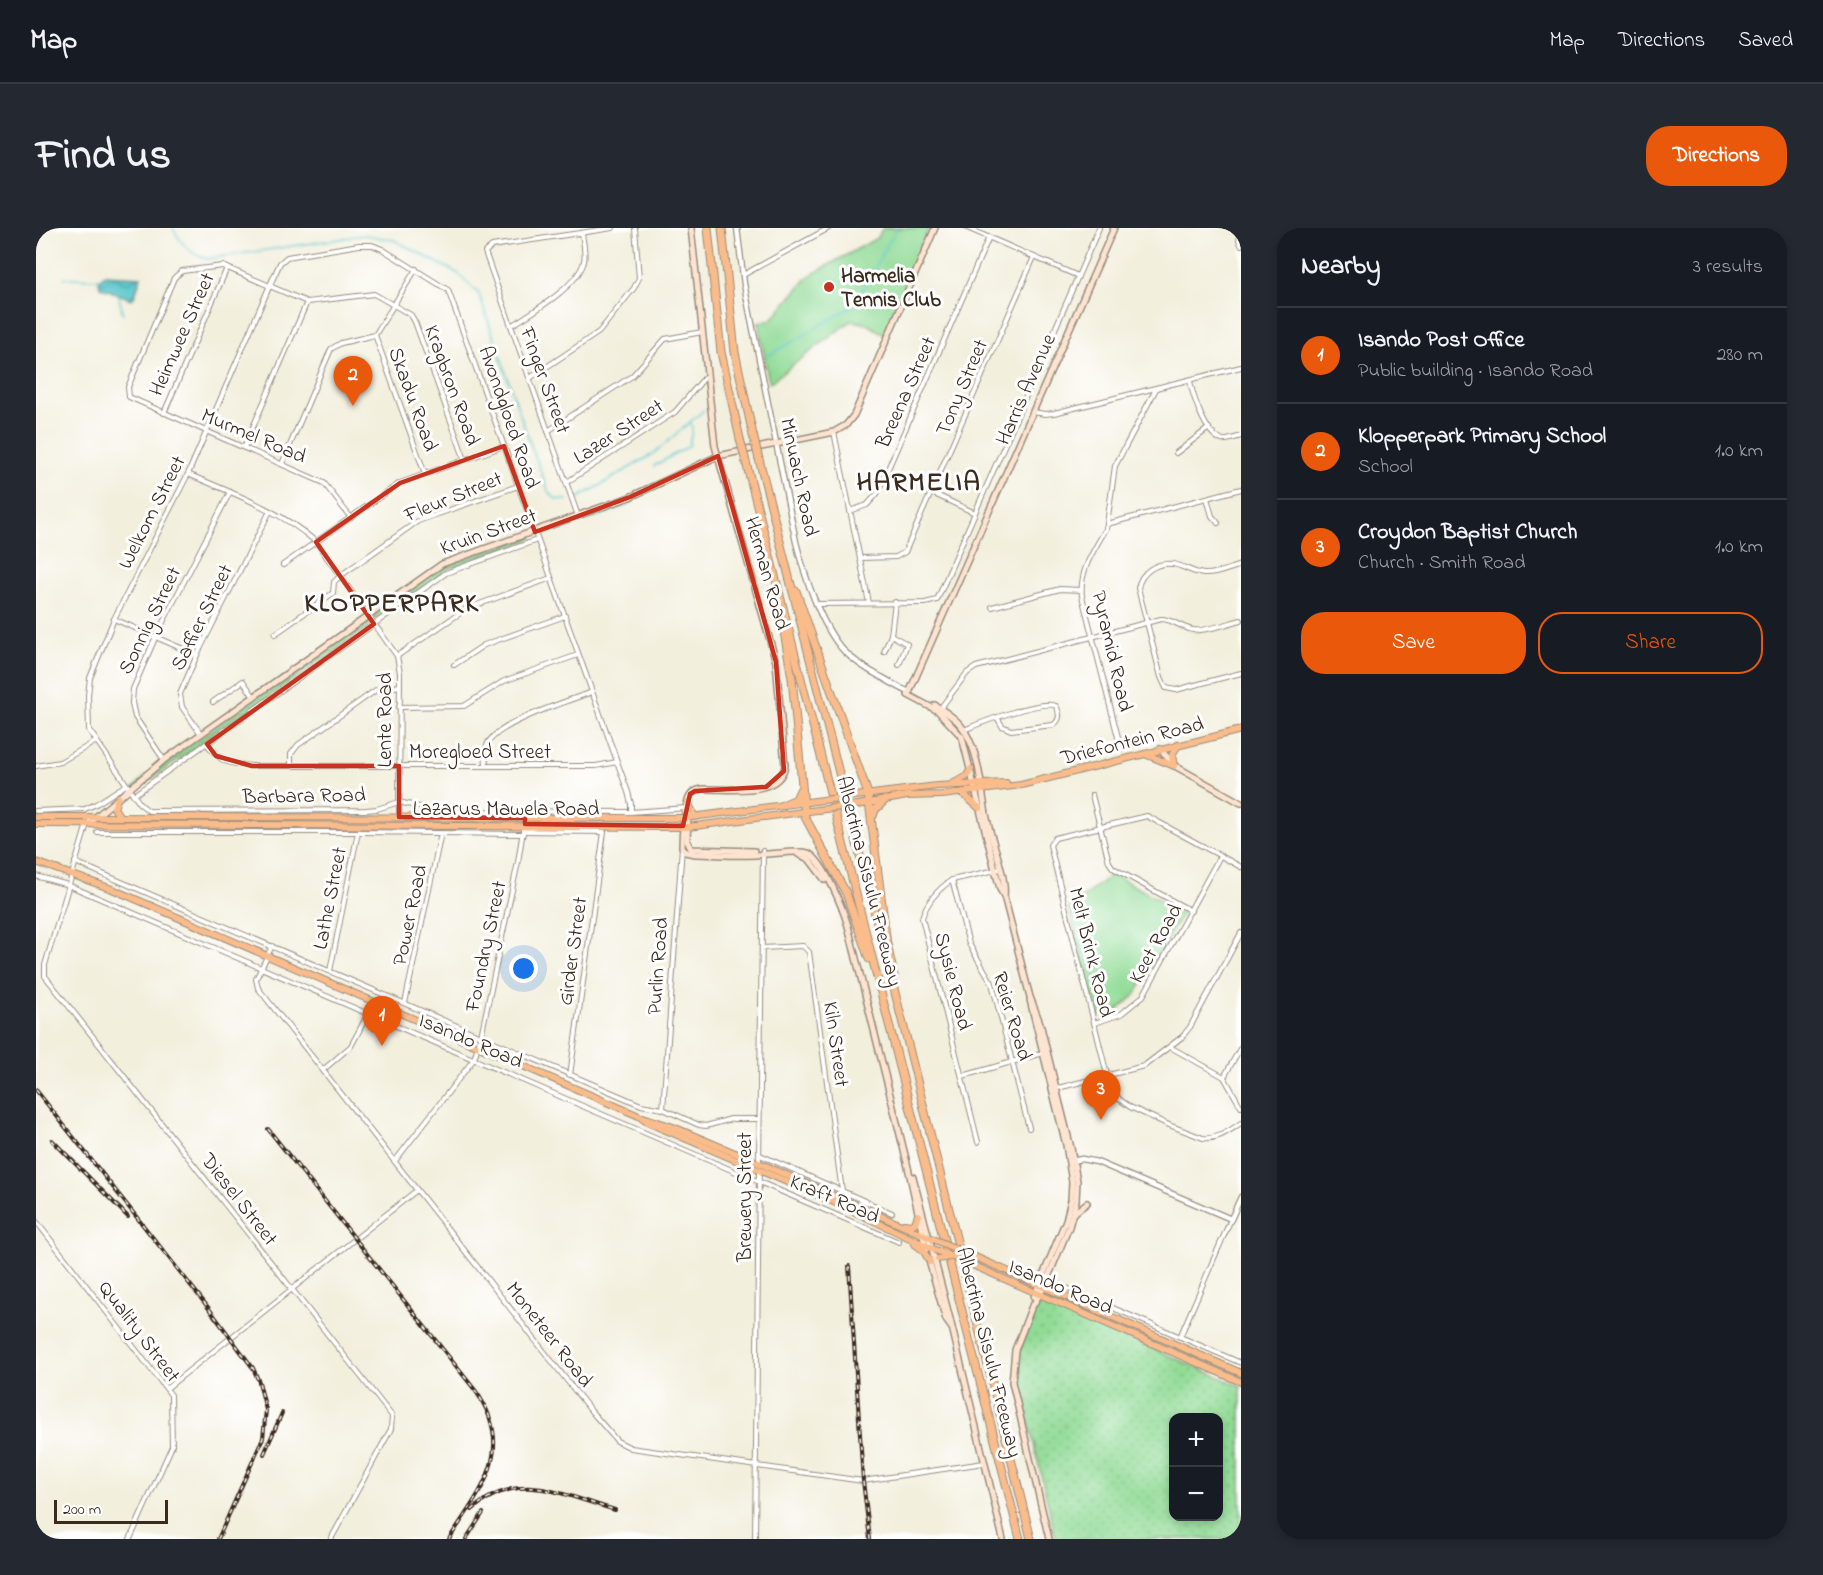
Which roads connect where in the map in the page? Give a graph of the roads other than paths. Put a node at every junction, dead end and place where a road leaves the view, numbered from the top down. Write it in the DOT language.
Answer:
graph roads {
  1 [pos="613,228"];
  2 [pos="635,228"];
  3 [pos="693,228"];
  4 [pos="708,228"];
  5 [pos="722,228"];
  6 [pos="738,228"];
  7 [pos="829,228"];
  8 [pos="935,228"];
  9 [pos="967,228"];
  10 [pos="1099,228"];
  11 [pos="1113,228"];
  12 [pos="582,233"];
  13 [pos="1241,233"];
  14 [pos="989,237"];
  15 [pos="1241,245"];
  16 [pos="297,255"];
  17 [pos="1034,257"];
  18 [pos="227,267"];
  19 [pos="416,269"];
  20 [pos="742,275"];
  21 [pos="1078,276"];
  22 [pos="270,285"];
  23 [pos="307,302"];
  24 [pos="394,304"];
  25 [pos="511,326"];
  26 [pos="702,332"];
  27 [pos="375,335"];
  28 [pos="1241,367"];
  29 [pos="706,376"];
  30 [pos="530,378"];
  31 [pos="1190,381"];
  32 [pos="1156,389"];
  33 [pos="1033,412"];
  34 [pos="164,413"];
  35 [pos="1209,428"];
  36 [pos="548,431"];
  37 [pos="207,432"];
  38 [pos="834,432"];
  39 [pos="1241,436"];
  40 [pos="776,444"];
  41 [pos="504,446"];
  42 [pos="244,448"];
  43 [pos="1176,453"];
  44 [pos="718,456"];
  45 [pos="465,460"];
  46 [pos="282,464"];
  47 [pos="188,474"];
  48 [pos="425,474"];
  49 [pos="567,483"];
  50 [pos="518,486"];
  51 [pos="1241,489"];
  52 [pos="230,492"];
  53 [pos="932,493"];
  54 [pos="1207,498"];
  55 [pos="270,511"];
  56 [pos="850,511"];
  57 [pos="975,513"];
  58 [pos="578,516"];
  59 [pos="351,518"];
  60 [pos="1218,523"];
  61 [pos="1107,524"];
  62 [pos="535,532"];
  63 [pos="537,540"];
  64 [pos="316,542"];
  65 [pos="860,558"];
  66 [pos="283,565"];
  67 [pos="1241,565"];
  68 [pos="340,576"];
  69 [pos="551,578"];
  70 [pos="789,578"];
  71 [pos="1081,590"];
  72 [pos="780,596"];
  73 [pos="895,602"];
  74 [pos="869,603"];
  75 [pos="817,604"];
  76 [pos="992,607"];
  77 [pos="368,615"];
  78 [pos="565,616"];
  79 [pos="114,619"];
  80 [pos="1241,620"];
  81 [pos="1147,622"];
  82 [pos="374,624"];
  83 [pos="275,634"];
  84 [pos="891,635"];
  85 [pos="156,636"];
  86 [pos="1092,637"];
  87 [pos="884,652"];
  88 [pos="197,655"];
  89 [pos="578,655"];
  90 [pos="397,656"];
  91 [pos="454,665"];
  92 [pos="899,665"];
  93 [pos="1241,673"];
  94 [pos="400,686"];
  95 [pos="592,692"];
  96 [pos="908,692"];
  97 [pos="254,697"];
  98 [pos="213,702"];
  99 [pos="399,707"];
  100 [pos="939,710"];
  101 [pos="997,717"];
  102 [pos="1241,730"];
  103 [pos="962,732"];
  104 [pos="201,734"];
  105 [pos="95,742"];
  106 [pos="207,744"];
  107 [pos="1179,745"];
  108 [pos="1120,749"];
  109 [pos="1160,749"];
  110 [pos="1144,754"];
  111 [pos="164,760"];
  112 [pos="617,762"];
  113 [pos="1173,765"];
  114 [pos="36,766"];
  115 [pos="291,766"];
  116 [pos="399,766"];
  117 [pos="486,766"];
  118 [pos="971,769"];
  119 [pos="801,778"];
  120 [pos="949,785"];
  121 [pos="127,787"];
  122 [pos="977,787"];
  123 [pos="962,793"];
  124 [pos="868,794"];
  125 [pos="134,795"];
  126 [pos="1092,795"];
  127 [pos="118,797"];
  128 [pos="885,800"];
  129 [pos="399,802"];
  130 [pos="870,802"];
  131 [pos="803,803"];
  132 [pos="1241,803"];
  133 [pos="688,806"];
  134 [pos="780,806"];
  135 [pos="979,808"];
  136 [pos="36,810"];
  137 [pos="631,812"];
  138 [pos="804,812"];
  139 [pos="689,817"];
  140 [pos="873,817"];
  141 [pos="36,818"];
  142 [pos="92,818"];
  143 [pos="120,818"];
  144 [pos="399,818"];
  145 [pos="36,824"];
  146 [pos="87,824"];
  147 [pos="421,825"];
  148 [pos="686,826"];
  149 [pos="524,827"];
  150 [pos="1101,827"];
  151 [pos="97,832"];
  152 [pos="358,832"];
  153 [pos="441,833"];
  154 [pos="682,847"];
  155 [pos="763,853"];
  156 [pos="1220,856"];
  157 [pos="36,862"];
  158 [pos="75,862"];
  159 [pos="1241,867"];
  160 [pos="997,869"];
  161 [pos="72,874"];
  162 [pos="36,876"];
  163 [pos="952,880"];
  164 [pos="68,885"];
  165 [pos="1191,911"];
  166 [pos="1241,933"];
  167 [pos="272,946"];
  168 [pos="762,948"];
  169 [pos="268,956"];
  170 [pos="261,969"];
  171 [pos="330,971"];
  172 [pos="880,986"];
  173 [pos="405,1003"];
  174 [pos="898,1003"];
  175 [pos="368,1014"];
  176 [pos="1095,1023"];
  177 [pos="481,1036"];
  178 [pos="478,1047"];
  179 [pos="1170,1047"];
  180 [pos="1241,1047"];
  181 [pos="1044,1053"];
  182 [pos="474,1059"];
  183 [pos="1012,1062"];
  184 [pos="323,1070"];
  185 [pos="570,1075"];
  186 [pos="1107,1075"];
  187 [pos="963,1076"];
  188 [pos="1224,1077"];
  189 [pos="1054,1090"];
  190 [pos="1241,1107"];
  191 [pos="663,1108"];
  192 [pos="759,1119"];
  193 [pos="1241,1123"];
  194 [pos="1029,1128"];
  195 [pos="978,1142"];
  196 [pos="760,1155"];
  197 [pos="395,1161"];
  198 [pos="1072,1161"];
  199 [pos="759,1167"];
  200 [pos="908,1167"];
  201 [pos="760,1182"];
  202 [pos="417,1190"];
  203 [pos="842,1191"];
  204 [pos="1241,1197"];
  205 [pos="1087,1203"];
  206 [pos="1240,1204"];
  207 [pos="892,1213"];
  208 [pos="1074,1214"];
  209 [pos="918,1215"];
  210 [pos="1231,1219"];
  211 [pos="36,1221"];
  212 [pos="892,1221"];
  213 [pos="906,1237"];
  214 [pos="928,1237"];
  215 [pos="898,1242"];
  216 [pos="931,1249"];
  217 [pos="953,1257"];
  218 [pos="934,1261"];
  219 [pos="1057,1284"];
  220 [pos="1041,1285"];
  221 [pos="292,1289"];
  222 [pos="1037,1295"];
  223 [pos="1180,1337"];
  224 [pos="1241,1364"];
  225 [pos="1241,1373"];
  226 [pos="1241,1382"];
  227 [pos="167,1388"];
  228 [pos="984,1463"];
  229 [pos="757,1467"];
  230 [pos="130,1539"];
  231 [pos="331,1539"];
  232 [pos="756,1539"];
  233 [pos="1002,1539"];
  234 [pos="1020,1539"];
  235 [pos="1032,1539"];
  236 [pos="1049,1539"];
  1 -- 12 [label="street"];
  2 -- 30 [label="street"];
  3 -- 26 [label="main road, Herman Road"];
  4 -- 72 [label="highway, Albertina Sisulu Freeway, bridge"];
  5 -- 70 [label="highway, Albertina Sisulu Freeway, bridge"];
  6 -- 20 [label="street, Minuach Road"];
  7 -- 20 [label="street"];
  8 -- 38 [label="main road"];
  9 -- 14 [label="street"];
  10 -- 21 [label="street"];
  11 -- 33 [label="main road, Harris Avenue"];
  12 -- 25 [label="street"];
  12 -- 25 [label="street, Finger Street"];
  13 -- 15 [label="street"];
  14 -- 17 [label="street"];
  14 -- 56 [label="street, Breena Street"];
  16 -- 19 [label="street, Avondgloed Road"];
  16 -- 22 [label="street, Welkom Street"];
  17 -- 21 [label="street"];
  17 -- 53 [label="street, Tony Street"];
  18 -- 22 [label="street"];
  18 -- 34 [label="street, Heimwee Street"];
  18 -- 34 [label="street, Murmel Road"];
  19 -- 24 [label="street"];
  19 -- 41 [label="street, Avondgloed Road"];
  20 -- 40 [label="street, Minuach Road"];
  21 -- 57 [label="street"];
  22 -- 23 [label="street"];
  22 -- 37 [label="street, Welkom Street"];
  23 -- 24 [label="street, Kragbron Road"];
  23 -- 42 [label="street"];
  24 -- 27 [label="street"];
  24 -- 45 [label="street, Kragbron Road"];
  25 -- 30 [label="street, Finger Street"];
  26 -- 29 [label="main road, Herman Road"];
  26 -- 36 [label="street"];
  27 -- 46 [label="street"];
  27 -- 48 [label="street, Skadu Road"];
  28 -- 31 [label="street"];
  29 -- 44 [label="main road, Herman Road"];
  29 -- 49 [label="street, Lazer Street"];
  30 -- 36 [label="street, Finger Street"];
  31 -- 32 [label="street"];
  31 -- 35 [label="street"];
  32 -- 33 [label="street"];
  32 -- 61 [label="street, Pyramid Road"];
  33 -- 96 [label="main road, Harris Avenue"];
  34 -- 37 [label="street, Murmel Road"];
  35 -- 39 [label="street"];
  35 -- 43 [label="street"];
  36 -- 49 [label="street, Finger Street"];
  37 -- 42 [label="street, Murmel Road"];
  37 -- 47 [label="street, Welkom Street"];
  38 -- 40 [label="main road, Kruin Street"];
  38 -- 56 [label="street"];
  40 -- 44 [label="main road, Kruin Street"];
  40 -- 75 [label="street, Minuach Road"];
  41 -- 45 [label="street"];
  41 -- 50 [label="street, Avondgloed Road"];
  42 -- 46 [label="street, Murmel Road"];
  44 -- 58 [label="main road, Kruin Street"];
  44 -- 133 [label="main road, Herman Road"];
  45 -- 48 [label="street"];
  46 -- 59 [label="street, Murmel Road"];
  47 -- 52 [label="street, Lente Road"];
  47 -- 79 [label="street, Welkom Street"];
  48 -- 59 [label="street"];
  49 -- 58 [label="street, Finger Street"];
  50 -- 62 [label="street, Avondgloed Road"];
  50 -- 68 [label="street, Fleur Street"];
  51 -- 54 [label="street"];
  52 -- 55 [label="street, Lente Road"];
  52 -- 85 [label="street, Sonnig Street"];
  53 -- 57 [label="street"];
  53 -- 65 [label="street, Tony Street"];
  54 -- 60 [label="street"];
  54 -- 61 [label="street"];
  55 -- 64 [label="street, Lente Road"];
  55 -- 88 [label="street, Saffier Street"];
  56 -- 65 [label="street"];
  57 -- 73 [label="street"];
  58 -- 62 [label="main road, Kruin Street"];
  59 -- 64 [label="street"];
  61 -- 71 [label="street, Pyramid Road"];
  62 -- 63 [label="street, Avondgloed Road"];
  62 -- 77 [label="main road, Kruin Street"];
  63 -- 69 [label="street, Avondgloed Road"];
  63 -- 82 [label="street, Kruin Street"];
  64 -- 66 [label="street"];
  64 -- 68 [label="street, Lente Road"];
  65 -- 74 [label="street"];
  67 -- 81 [label="street"];
  68 -- 77 [label="street, Lente Road"];
  68 -- 83 [label="street"];
  69 -- 78 [label="street, Avondgloed Road"];
  69 -- 90 [label="street"];
  70 -- 124 [label="highway"];
  70 -- 174 [label="highway, Albertina Sisulu Freeway"];
  71 -- 76 [label="street"];
  71 -- 86 [label="street, Pyramid Road"];
  72 -- 119 [label="highway"];
  72 -- 172 [label="highway, Albertina Sisulu Freeway"];
  73 -- 74 [label="street"];
  73 -- 84 [label="street"];
  74 -- 75 [label="street"];
  75 -- 96 [label="street, Minuach Road"];
  77 -- 82 [label="street, Lente Road"];
  77 -- 97 [label="main road, Kruin Street"];
  78 -- 89 [label="street, Avondgloed Road"];
  78 -- 91 [label="street"];
  79 -- 85 [label="street"];
  79 -- 105 [label="street, Welkom Street"];
  80 -- 81 [label="street"];
  81 -- 86 [label="street"];
  81 -- 93 [label="street"];
  82 -- 90 [label="street, Lente Road"];
  82 -- 106 [label="street, Kruin Street"];
  84 -- 87 [label="street"];
  84 -- 92 [label="street"];
  85 -- 88 [label="street"];
  85 -- 111 [label="street, Sonnig Street"];
  86 -- 100 [label="street"];
  86 -- 108 [label="street, Pyramid Road"];
  88 -- 104 [label="street, Saffier Street"];
  89 -- 95 [label="street, Avondgloed Road"];
  89 -- 99 [label="street"];
  90 -- 94 [label="street, Lente Road"];
  94 -- 99 [label="street, Lente Road"];
  94 -- 115 [label="street"];
  95 -- 112 [label="street, Avondgloed Road"];
  95 -- 117 [label="street"];
  96 -- 100 [label="main road"];
  97 -- 98 [label="street"];
  97 -- 104 [label="main road, Kruin Street"];
  99 -- 116 [label="street, Lente Road"];
  100 -- 103 [label="main road"];
  101 -- 101 [label="street"];
  101 -- 103 [label="street"];
  102 -- 107 [label="main road, Driefontein Road"];
  103 -- 118 [label="main road"];
  103 -- 122 [label="main road"];
  104 -- 111 [label="main road, Kruin Street"];
  105 -- 114 [label="street"];
  105 -- 121 [label="street, Welkom Street"];
  106 -- 115 [label="street, Moregloed Street"];
  106 -- 125 [label="street, Kruin Street"];
  107 -- 109 [label="main road, Driefontein Road"];
  107 -- 113 [label="main road"];
  109 -- 110 [label="main road, Driefontein Road"];
  109 -- 113 [label="main road"];
  110 -- 113 [label="main road"];
  110 -- 122 [label="main road, Driefontein Road"];
  111 -- 121 [label="main road, Kruin Street"];
  112 -- 117 [label="street, Moregloed Street"];
  112 -- 137 [label="street, Avondgloed Road"];
  113 -- 132 [label="main road"];
  115 -- 116 [label="street, Moregloed Street"];
  116 -- 117 [label="street, Moregloed Street"];
  116 -- 129 [label="street, Lente Road"];
  118 -- 120 [label="main road"];
  118 -- 122 [label="main road"];
  119 -- 131 [label="highway"];
  119 -- 134 [label="highway"];
  120 -- 122 [label="main road, Lazarus Mawela Road"];
  120 -- 124 [label="main road, Lazarus Mawela Road"];
  121 -- 125 [label="street, Barbara Road"];
  121 -- 127 [label="main road, Kruin Street"];
  121 -- 136 [label="street"];
  122 -- 123 [label="main road, Lazarus Mawela Road"];
  122 -- 135 [label="main road"];
  122 -- 160 [label="main road"];
  123 -- 128 [label="main road, Lazarus Mawela Road"];
  123 -- 135 [label="main road"];
  124 -- 130 [label="highway"];
  124 -- 131 [label="main road, Lazarus Mawela Road, bridge"];
  125 -- 129 [label="street, Barbara Road"];
  126 -- 150 [label="street"];
  127 -- 142 [label="main road, Kruin Street"];
  127 -- 143 [label="main road"];
  128 -- 130 [label="main road, Lazarus Mawela Road"];
  128 -- 140 [label="highway"];
  129 -- 137 [label="street, Barbara Road"];
  129 -- 144 [label="street, Lente Road"];
  130 -- 138 [label="main road, Lazarus Mawela Road, bridge"];
  130 -- 140 [label="highway"];
  131 -- 134 [label="main road, Lazarus Mawela Road"];
  131 -- 138 [label="highway"];
  133 -- 137 [label="street, Barbara Road"];
  133 -- 139 [label="main road"];
  133 -- 139 [label="main road"];
  134 -- 139 [label="main road, Lazarus Mawela Road"];
  135 -- 160 [label="main road"];
  138 -- 148 [label="main road, Lazarus Mawela Road"];
  138 -- 172 [label="highway"];
  139 -- 148 [label="main road"];
  139 -- 149 [label="main road, Lazarus Mawela Road"];
  140 -- 174 [label="highway"];
  141 -- 142 [label="main road, Lazarus Mawela Road"];
  142 -- 143 [label="main road, Lazarus Mawela Road"];
  142 -- 146 [label="main road, Kruin Street"];
  143 -- 144 [label="main road, Lazarus Mawela Road"];
  144 -- 147 [label="main road"];
  144 -- 149 [label="main road, Lazarus Mawela Road"];
  145 -- 146 [label="main road, Lazarus Mawela Road"];
  146 -- 147 [label="main road, Lazarus Mawela Road"];
  146 -- 158 [label="street, Diesel Street"];
  147 -- 149 [label="main road, Lazarus Mawela Road"];
  148 -- 149 [label="main road, Lazarus Mawela Road"];
  148 -- 154 [label="main road, Purlin Road"];
  148 -- 155 [label="main road"];
  149 -- 153 [label="street"];
  149 -- 177 [label="street, Foundry Street"];
  149 -- 185 [label="street, Girder Street"];
  150 -- 156 [label="street"];
  150 -- 165 [label="street"];
  150 -- 176 [label="street, Melt Brink Road"];
  151 -- 152 [label="street"];
  152 -- 153 [label="street"];
  152 -- 171 [label="street, Lathe Street"];
  153 -- 173 [label="street, Power Road"];
  154 -- 155 [label="main road"];
  154 -- 191 [label="street, Purlin Road"];
  155 -- 168 [label="street, Brewery Street"];
  155 -- 200 [label="main road"];
  156 -- 159 [label="street"];
  156 -- 165 [label="street, Keet Road"];
  157 -- 161 [label="main road, Isando Road"];
  158 -- 161 [label="street, Diesel Street"];
  158 -- 167 [label="street, Isando Road"];
  160 -- 163 [label="street"];
  160 -- 181 [label="main road"];
  161 -- 164 [label="street, Diesel Street"];
  161 -- 169 [label="main road, Isando Road"];
  162 -- 164 [label="street, Isando Road"];
  163 -- 183 [label="street, Reier Road"];
  163 -- 187 [label="street, Sysie Road"];
  164 -- 170 [label="street, Isando Road"];
  164 -- 221 [label="street, Diesel Street"];
  165 -- 176 [label="street, Keet Road"];
  166 -- 179 [label="street"];
  167 -- 169 [label="street"];
  167 -- 171 [label="street, Isando Road"];
  168 -- 192 [label="street, Brewery Street"];
  168 -- 203 [label="street, Kiln Street"];
  169 -- 170 [label="street"];
  169 -- 178 [label="main road, Isando Road"];
  170 -- 175 [label="street, Isando Road"];
  170 -- 184 [label="street, Moneteer Road"];
  171 -- 173 [label="street, Isando Road"];
  172 -- 234 [label="highway, Albertina Sisulu Freeway"];
  173 -- 177 [label="street, Isando Road"];
  174 -- 235 [label="highway, Albertina Sisulu Freeway"];
  175 -- 182 [label="street, Isando Road"];
  175 -- 184 [label="street"];
  176 -- 186 [label="street, Melt Brink Road"];
  177 -- 178 [label="street, Foundry Street"];
  177 -- 185 [label="street, Isando Road"];
  178 -- 182 [label="street, Foundry Street"];
  178 -- 199 [label="main road, Isando Road"];
  179 -- 186 [label="street"];
  179 -- 188 [label="street"];
  180 -- 188 [label="street"];
  181 -- 183 [label="street"];
  181 -- 189 [label="main road"];
  182 -- 197 [label="street, Foundry Street"];
  182 -- 201 [label="street, Isando Road"];
  183 -- 187 [label="street"];
  183 -- 194 [label="street, Reier Road"];
  184 -- 197 [label="street, Moneteer Road"];
  185 -- 191 [label="street, Isando Road"];
  186 -- 189 [label="street"];
  186 -- 193 [label="street, Melt Brink Road"];
  187 -- 195 [label="street, Sysie Road"];
  188 -- 190 [label="street"];
  189 -- 198 [label="main road"];
  191 -- 192 [label="street, Isando Road"];
  192 -- 196 [label="street, Brewery Street"];
  196 -- 199 [label="street, Brewery Street"];
  196 -- 203 [label="street"];
  197 -- 202 [label="street, Moneteer Road"];
  198 -- 208 [label="main road"];
  198 -- 210 [label="street"];
  198 -- 220 [label="main road"];
  199 -- 201 [label="street, Brewery Street"];
  199 -- 212 [label="main road, Isando Road"];
  199 -- 213 [label="main road, Isando Road"];
  200 -- 209 [label="main road"];
  200 -- 214 [label="main road"];
  201 -- 215 [label="street, Kraft Road"];
  201 -- 229 [label="street, Brewery Street"];
  202 -- 221 [label="street"];
  202 -- 229 [label="street, Moneteer Road"];
  203 -- 207 [label="street"];
  204 -- 206 [label="street"];
  205 -- 208 [label="main road"];
  206 -- 210 [label="street"];
  208 -- 220 [label="main road"];
  209 -- 212 [label="main road"];
  209 -- 214 [label="main road"];
  210 -- 223 [label="street"];
  211 -- 227 [label="street, Quality Street"];
  212 -- 214 [label="main road, Isando Road"];
  213 -- 216 [label="main road, Isando Road"];
  213 -- 218 [label="main road"];
  214 -- 216 [label="main road"];
  214 -- 220 [label="main road, Isando Road, bridge"];
  216 -- 217 [label="main road, Isando Road, bridge"];
  216 -- 218 [label="main road"];
  217 -- 218 [label="main road, bridge"];
  217 -- 222 [label="main road, Isando Road, bridge"];
  218 -- 228 [label="main road"];
  219 -- 223 [label="street, Isando Road"];
  220 -- 222 [label="main road"];
  220 -- 225 [label="main road, Isando Road"];
  221 -- 227 [label="street"];
  221 -- 231 [label="street, Diesel Street"];
  222 -- 226 [label="main road, Isando Road"];
  222 -- 236 [label="main road"];
  223 -- 224 [label="street, Isando Road"];
  227 -- 230 [label="street, Quality Street"];
  228 -- 229 [label="street, Moneteer Road"];
  228 -- 233 [label="main road"];
  229 -- 232 [label="street, Brewery Street"];
}
